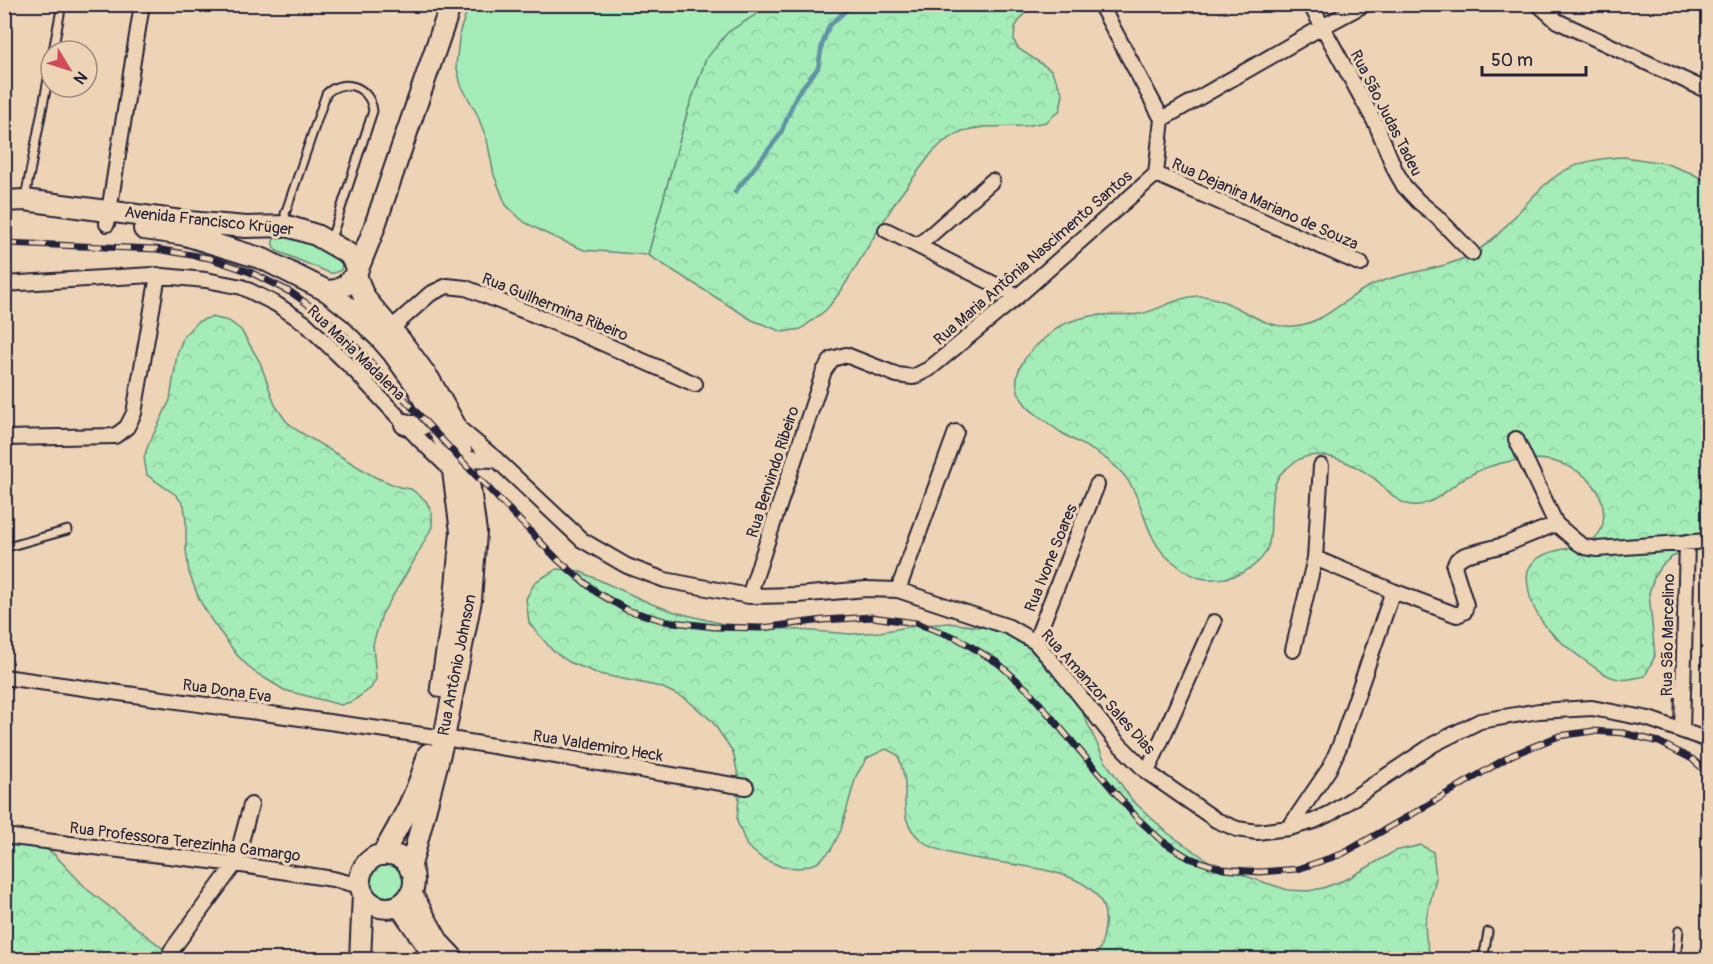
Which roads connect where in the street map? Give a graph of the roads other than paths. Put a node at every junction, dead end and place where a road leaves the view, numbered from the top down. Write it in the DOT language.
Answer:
graph roads {
  1 [pos="62,4"];
  2 [pos="142,4"];
  3 [pos="451,4"];
  4 [pos="1100,4"];
  5 [pos="1310,4"];
  6 [pos="1365,4"];
  7 [pos="1538,4"];
  8 [pos="1322,27"];
  9 [pos="55,39"];
  10 [pos="1708,91"];
  11 [pos="44,99"];
  12 [pos="1162,119"];
  13 [pos="1156,174"];
  14 [pos="992,181"];
  15 [pos="25,200"];
  16 [pos="4,203"];
  17 [pos="108,217"];
  18 [pos="281,226"];
  19 [pos="886,230"];
  20 [pos="372,234"];
  21 [pos="330,242"];
  22 [pos="918,246"];
  23 [pos="347,252"];
  24 [pos="1472,253"];
  25 [pos="263,259"];
  26 [pos="1361,264"];
  27 [pos="356,274"];
  28 [pos="158,275"];
  29 [pos="4,284"];
  30 [pos="327,291"];
  31 [pos="1018,296"];
  32 [pos="386,334"];
  33 [pos="832,360"];
  34 [pos="695,384"];
  35 [pos="431,414"];
  36 [pos="405,424"];
  37 [pos="455,425"];
  38 [pos="956,432"];
  39 [pos="4,438"];
  40 [pos="1516,439"];
  41 [pos="497,460"];
  42 [pos="456,462"];
  43 [pos="1321,466"];
  44 [pos="1097,485"];
  45 [pos="1556,524"];
  46 [pos="68,530"];
  47 [pos="1708,541"];
  48 [pos="1687,542"];
  49 [pos="4,548"];
  50 [pos="1315,558"];
  51 [pos="898,590"];
  52 [pos="1393,591"];
  53 [pos="749,596"];
  54 [pos="1214,622"];
  55 [pos="1035,642"];
  56 [pos="1293,650"];
  57 [pos="4,677"];
  58 [pos="1682,730"];
  59 [pos="438,737"];
  60 [pos="1708,740"];
  61 [pos="1147,772"];
  62 [pos="746,787"];
  63 [pos="251,805"];
  64 [pos="1289,828"];
  65 [pos="4,836"];
  66 [pos="382,855"];
  67 [pos="235,864"];
  68 [pos="410,869"];
  69 [pos="361,890"];
  70 [pos="397,902"];
  71 [pos="1679,930"];
  72 [pos="1488,932"];
  73 [pos="171,951"];
  74 [pos="361,951"];
  75 [pos="439,960"];
  76 [pos="455,960"];
  77 [pos="1481,960"];
  78 [pos="1676,960"];
  1 -- 9 [label="lane"];
  2 -- 17 [label="street"];
  3 -- 20 [label="main road"];
  4 -- 12 [label="street"];
  5 -- 8 [label="street, Rua São Judas Tadeu"];
  6 -- 8 [label="street"];
  7 -- 10 [label="street"];
  8 -- 12 [label="street"];
  8 -- 24 [label="street, Rua São Judas Tadeu"];
  11 -- 15 [label="lane"];
  12 -- 13 [label="street, Rua Maria Antônia Nascimento Santos"];
  13 -- 26 [label="street, Rua Dejanira Mariano de Souza"];
  13 -- 31 [label="street, Rua Maria Antônia Nascimento Santos"];
  14 -- 22 [label="street"];
  15 -- 16 [label="main road, Avenida Francisco Krüger"];
  15 -- 17 [label="main road, Avenida Francisco Krüger"];
  16 -- 17 [label="main road, Avenida Francisco Krüger"];
  17 -- 18 [label="main road, Avenida Francisco Krüger"];
  17 -- 25 [label="main road, Avenida Francisco Krüger"];
  18 -- 21 [label="main road, Avenida Francisco Krüger"];
  18 -- 21 [label="lane"];
  18 -- 25 [label="main road"];
  19 -- 22 [label="street"];
  20 -- 23 [label="main road"];
  20 -- 27 [label="main road"];
  21 -- 23 [label="main road, Avenida Francisco Krüger"];
  22 -- 31 [label="street"];
  23 -- 27 [label="main road, Avenida Francisco Krüger"];
  25 -- 30 [label="main road, Avenida Francisco Krüger"];
  27 -- 30 [label="main road"];
  27 -- 32 [label="main road, Avenida Francisco Krüger"];
  28 -- 29 [label="street, Rua Maria Madalena"];
  28 -- 36 [label="street, Rua Maria Madalena"];
  28 -- 39 [label="street"];
  30 -- 32 [label="main road, Avenida Francisco Krüger"];
  31 -- 33 [label="street, Rua Maria Antônia Nascimento Santos"];
  32 -- 34 [label="street, Rua Guilhermina Ribeiro"];
  32 -- 35 [label="main road, Avenida Francisco Krüger"];
  32 -- 37 [label="main road, Avenida Francisco Krüger"];
  33 -- 53 [label="street, Rua Benvindo Ribeiro"];
  35 -- 36 [label="main road"];
  35 -- 42 [label="main road, Avenida Francisco Krüger"];
  36 -- 42 [label="street, Rua Maria Madalena"];
  37 -- 41 [label="street, Rua Amanzor Sales Dias"];
  37 -- 42 [label="main road, Avenida Francisco Krüger"];
  38 -- 51 [label="street"];
  40 -- 45 [label="street"];
  41 -- 42 [label="street"];
  41 -- 53 [label="street, Rua Amanzor Sales Dias"];
  42 -- 59 [label="main road, Rua Antônio Johnson"];
  43 -- 50 [label="street"];
  44 -- 55 [label="street, Rua Ivone Soares"];
  45 -- 48 [label="street"];
  45 -- 52 [label="street"];
  46 -- 49 [label="lane"];
  47 -- 48 [label="street"];
  48 -- 58 [label="street, Rua São Marcelino"];
  50 -- 52 [label="street"];
  50 -- 56 [label="street"];
  51 -- 53 [label="street, Rua Amanzor Sales Dias"];
  51 -- 55 [label="street, Rua Amanzor Sales Dias"];
  52 -- 64 [label="street"];
  54 -- 61 [label="street"];
  55 -- 61 [label="street, Rua Amanzor Sales Dias"];
  57 -- 59 [label="street, Rua Dona Eva"];
  58 -- 60 [label="street, Rua Amanzor Sales Dias"];
  58 -- 64 [label="street, Rua Amanzor Sales Dias"];
  59 -- 62 [label="street, Rua Valdemiro Heck"];
  59 -- 66 [label="main road, Rua Antônio Johnson"];
  59 -- 68 [label="main road, Rua Antônio Johnson"];
  61 -- 64 [label="street, Rua Amanzor Sales Dias"];
  63 -- 67 [label="street"];
  65 -- 67 [label="street, Rua Professora Terezinha Camargo"];
  66 -- 68 [label="main road"];
  66 -- 69 [label="main road"];
  67 -- 69 [label="street, Rua Professora Terezinha Camargo"];
  67 -- 73 [label="street"];
  68 -- 70 [label="main road"];
  69 -- 70 [label="main road"];
  69 -- 74 [label="main road"];
  70 -- 74 [label="main road"];
  70 -- 75 [label="main road"];
  70 -- 76 [label="main road"];
  71 -- 78 [label="lane"];
  72 -- 77 [label="lane"];
}
